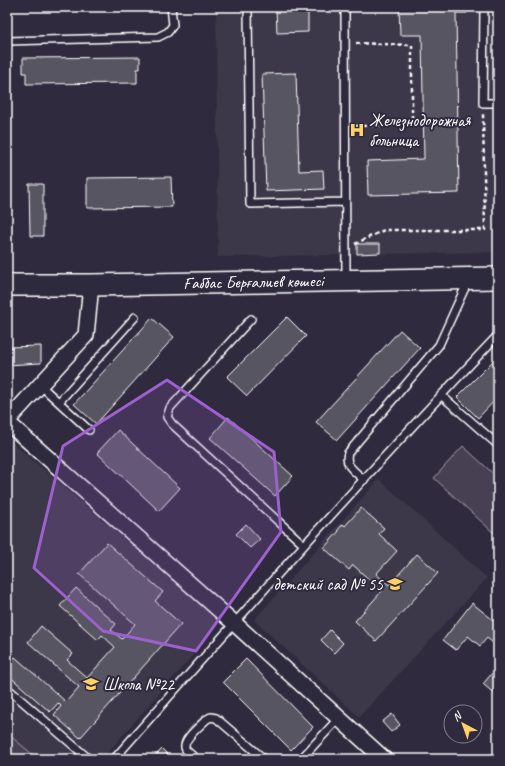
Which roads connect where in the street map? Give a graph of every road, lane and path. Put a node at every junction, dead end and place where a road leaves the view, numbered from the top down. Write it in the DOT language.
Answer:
graph roads {
  1 [pos="171,7"];
  2 [pos="248,7"];
  3 [pos="345,7"];
  4 [pos="484,7"];
  5 [pos="7,41"];
  6 [pos="345,43"];
  7 [pos="483,103"];
  8 [pos="498,103"];
  9 [pos="345,126"];
  10 [pos="346,202"];
  11 [pos="346,248"];
  12 [pos="469,278"];
  13 [pos="498,278"];
  14 [pos="346,280"];
  15 [pos="7,285"];
  16 [pos="91,285"];
  17 [pos="135,317"];
  18 [pos="251,319"];
  19 [pos="498,335"];
  20 [pos="40,385"];
  21 [pos="441,395"];
  22 [pos="59,402"];
  23 [pos="7,422"];
  24 [pos="89,430"];
  25 [pos="498,445"];
  26 [pos="364,480"];
  27 [pos="304,545"];
  28 [pos="234,623"];
  29 [pos="7,688"];
  30 [pos="339,718"];
  31 [pos="90,759"];
  32 [pos="114,759"];
  33 [pos="196,759"];
  34 [pos="264,759"];
  35 [pos="301,759"];
  36 [pos="384,759"];
  1 -- 5 [label="lane"];
  2 -- 10 [label="lane"];
  3 -- 6 [label="lane"];
  4 -- 7 [label="lane"];
  6 -- 9 [label="lane"];
  6 -- 9 [label="path"];
  7 -- 8 [label="lane"];
  7 -- 11 [label="path"];
  9 -- 10 [label="lane"];
  10 -- 11 [label="lane"];
  11 -- 14 [label="lane"];
  12 -- 13 [label="main road, Ғаббас Берғалиев көшесі"];
  12 -- 14 [label="main road, Ғаббас Берғалиев көшесі"];
  12 -- 26 [label="lane"];
  14 -- 16 [label="main road, Ғаббас Берғалиев көшесі"];
  15 -- 16 [label="main road, Ғаббас Берғалиев көшесі"];
  16 -- 20 [label="street"];
  17 -- 22 [label="lane"];
  18 -- 27 [label="lane"];
  19 -- 21 [label="lane"];
  20 -- 22 [label="lane"];
  20 -- 23 [label="street"];
  21 -- 25 [label="lane"];
  21 -- 26 [label="lane"];
  22 -- 24 [label="lane"];
  23 -- 28 [label="street"];
  26 -- 27 [label="lane"];
  27 -- 28 [label="lane"];
  28 -- 30 [label="street"];
  28 -- 32 [label="lane"];
  29 -- 31 [label="lane"];
  30 -- 35 [label="lane"];
  30 -- 36 [label="street"];
  33 -- 34 [label="lane"];
}
